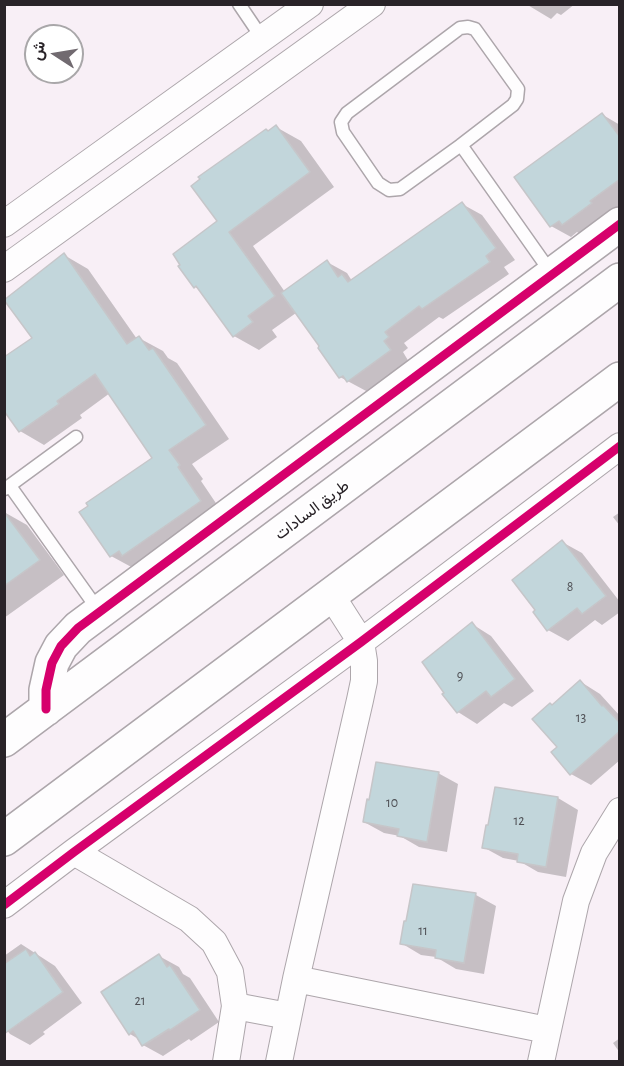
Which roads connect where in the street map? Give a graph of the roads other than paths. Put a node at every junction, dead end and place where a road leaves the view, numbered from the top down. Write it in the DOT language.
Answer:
graph roads {
  1 [pos="239,4"];
  2 [pos="310,4"];
  3 [pos="372,4"];
  4 [pos="262,38"];
  5 [pos="461,145"];
  6 [pos="4,224"];
  7 [pos="620,224"];
  8 [pos="4,269"];
  9 [pos="552,274"];
  10 [pos="620,280"];
  11 [pos="620,379"];
  12 [pos="76,437"];
  13 [pos="620,446"];
  14 [pos="7,488"];
  15 [pos="331,595"];
  16 [pos="99,611"];
  17 [pos="361,642"];
  18 [pos="46,709"];
  19 [pos="4,740"];
  20 [pos="620,812"];
  21 [pos="4,839"];
  22 [pos="74,852"];
  23 [pos="4,905"];
  24 [pos="296,980"];
  25 [pos="235,1006"];
  26 [pos="288,1016"];
  27 [pos="547,1030"];
  28 [pos="226,1062"];
  29 [pos="279,1062"];
  30 [pos="541,1062"];
  1 -- 4 [label="lane"];
  2 -- 4 [label="street"];
  3 -- 8 [label="street"];
  4 -- 6 [label="street"];
  5 -- 5 [label="lane"];
  5 -- 9 [label="lane"];
  7 -- 9 [label="main road"];
  9 -- 16 [label="main road"];
  10 -- 18 [label="main road, طريق السادات"];
  11 -- 15 [label="main road"];
  12 -- 14 [label="lane"];
  13 -- 17 [label="street"];
  14 -- 16 [label="lane"];
  15 -- 17 [label="street"];
  15 -- 21 [label="main road"];
  16 -- 18 [label="main road"];
  17 -- 22 [label="street"];
  17 -- 24 [label="street"];
  18 -- 19 [label="main road, طريق السادات"];
  20 -- 27 [label="street"];
  22 -- 23 [label="street"];
  22 -- 25 [label="street"];
  24 -- 26 [label="street"];
  24 -- 27 [label="street"];
  25 -- 26 [label="street"];
  25 -- 28 [label="street"];
  26 -- 29 [label="street"];
  27 -- 30 [label="street"];
}
